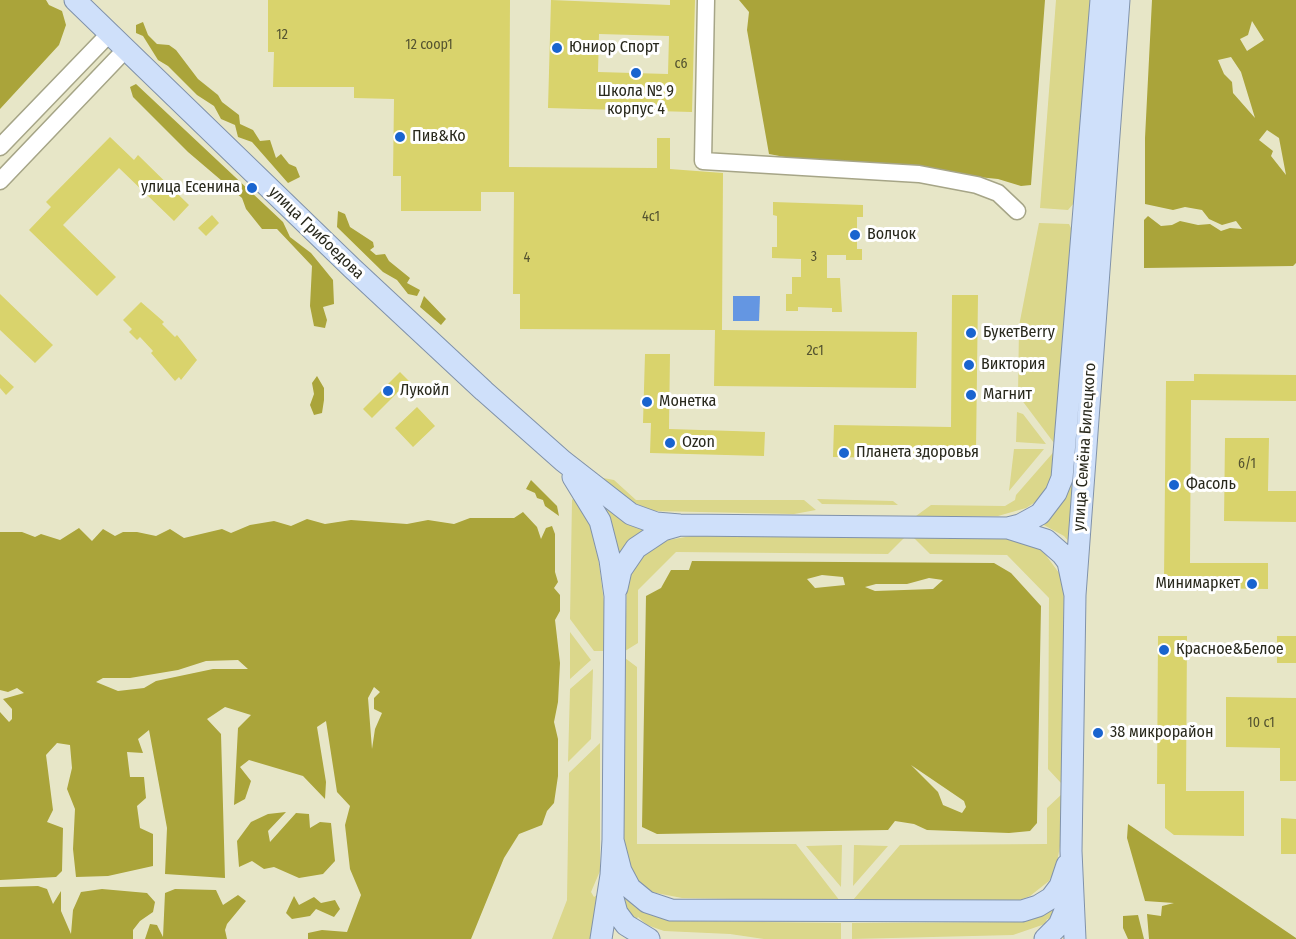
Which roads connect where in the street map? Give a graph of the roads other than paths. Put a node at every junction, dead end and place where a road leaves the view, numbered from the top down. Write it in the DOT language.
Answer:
graph roads {
  1 [pos="75,0"];
  2 [pos="706,0"];
  3 [pos="1101,0"];
  4 [pos="1119,0"];
  5 [pos="110,34"];
  6 [pos="125,50"];
  7 [pos="0,147"];
  8 [pos="0,181"];
  9 [pos="1017,211"];
  10 [pos="563,461"];
  11 [pos="680,525"];
  12 [pos="1008,528"];
  13 [pos="1075,595"];
  14 [pos="615,596"];
  15 [pos="613,840"];
  16 [pos="1071,851"];
  17 [pos="611,875"];
  18 [pos="1071,894"];
  19 [pos="601,939"];
  20 [pos="649,939"];
  21 [pos="1045,939"];
  22 [pos="1075,939"];
  1 -- 5 [label="main road, улица Грибоедова"];
  2 -- 9 [label="street"];
  3 -- 12 [label="main road, улица Семёна Билецкого"];
  4 -- 13 [label="main road, улица Семёна Билецкого"];
  5 -- 6 [label="main road, улица Грибоедова"];
  5 -- 7 [label="street"];
  6 -- 8 [label="street"];
  6 -- 10 [label="main road, улица Грибоедова"];
  10 -- 11 [label="main road"];
  10 -- 14 [label="main road"];
  11 -- 12 [label="main road"];
  11 -- 14 [label="main road"];
  12 -- 13 [label="main road"];
  13 -- 16 [label="main road, улица Семёна Билецкого"];
  14 -- 15 [label="main road"];
  15 -- 16 [label="main road"];
  15 -- 17 [label="main road"];
  16 -- 18 [label="main road, улица Семёна Билецкого"];
  17 -- 19 [label="main road"];
  17 -- 20 [label="main road"];
  18 -- 21 [label="main road"];
  18 -- 22 [label="main road, улица Семёна Билецкого"];
}
